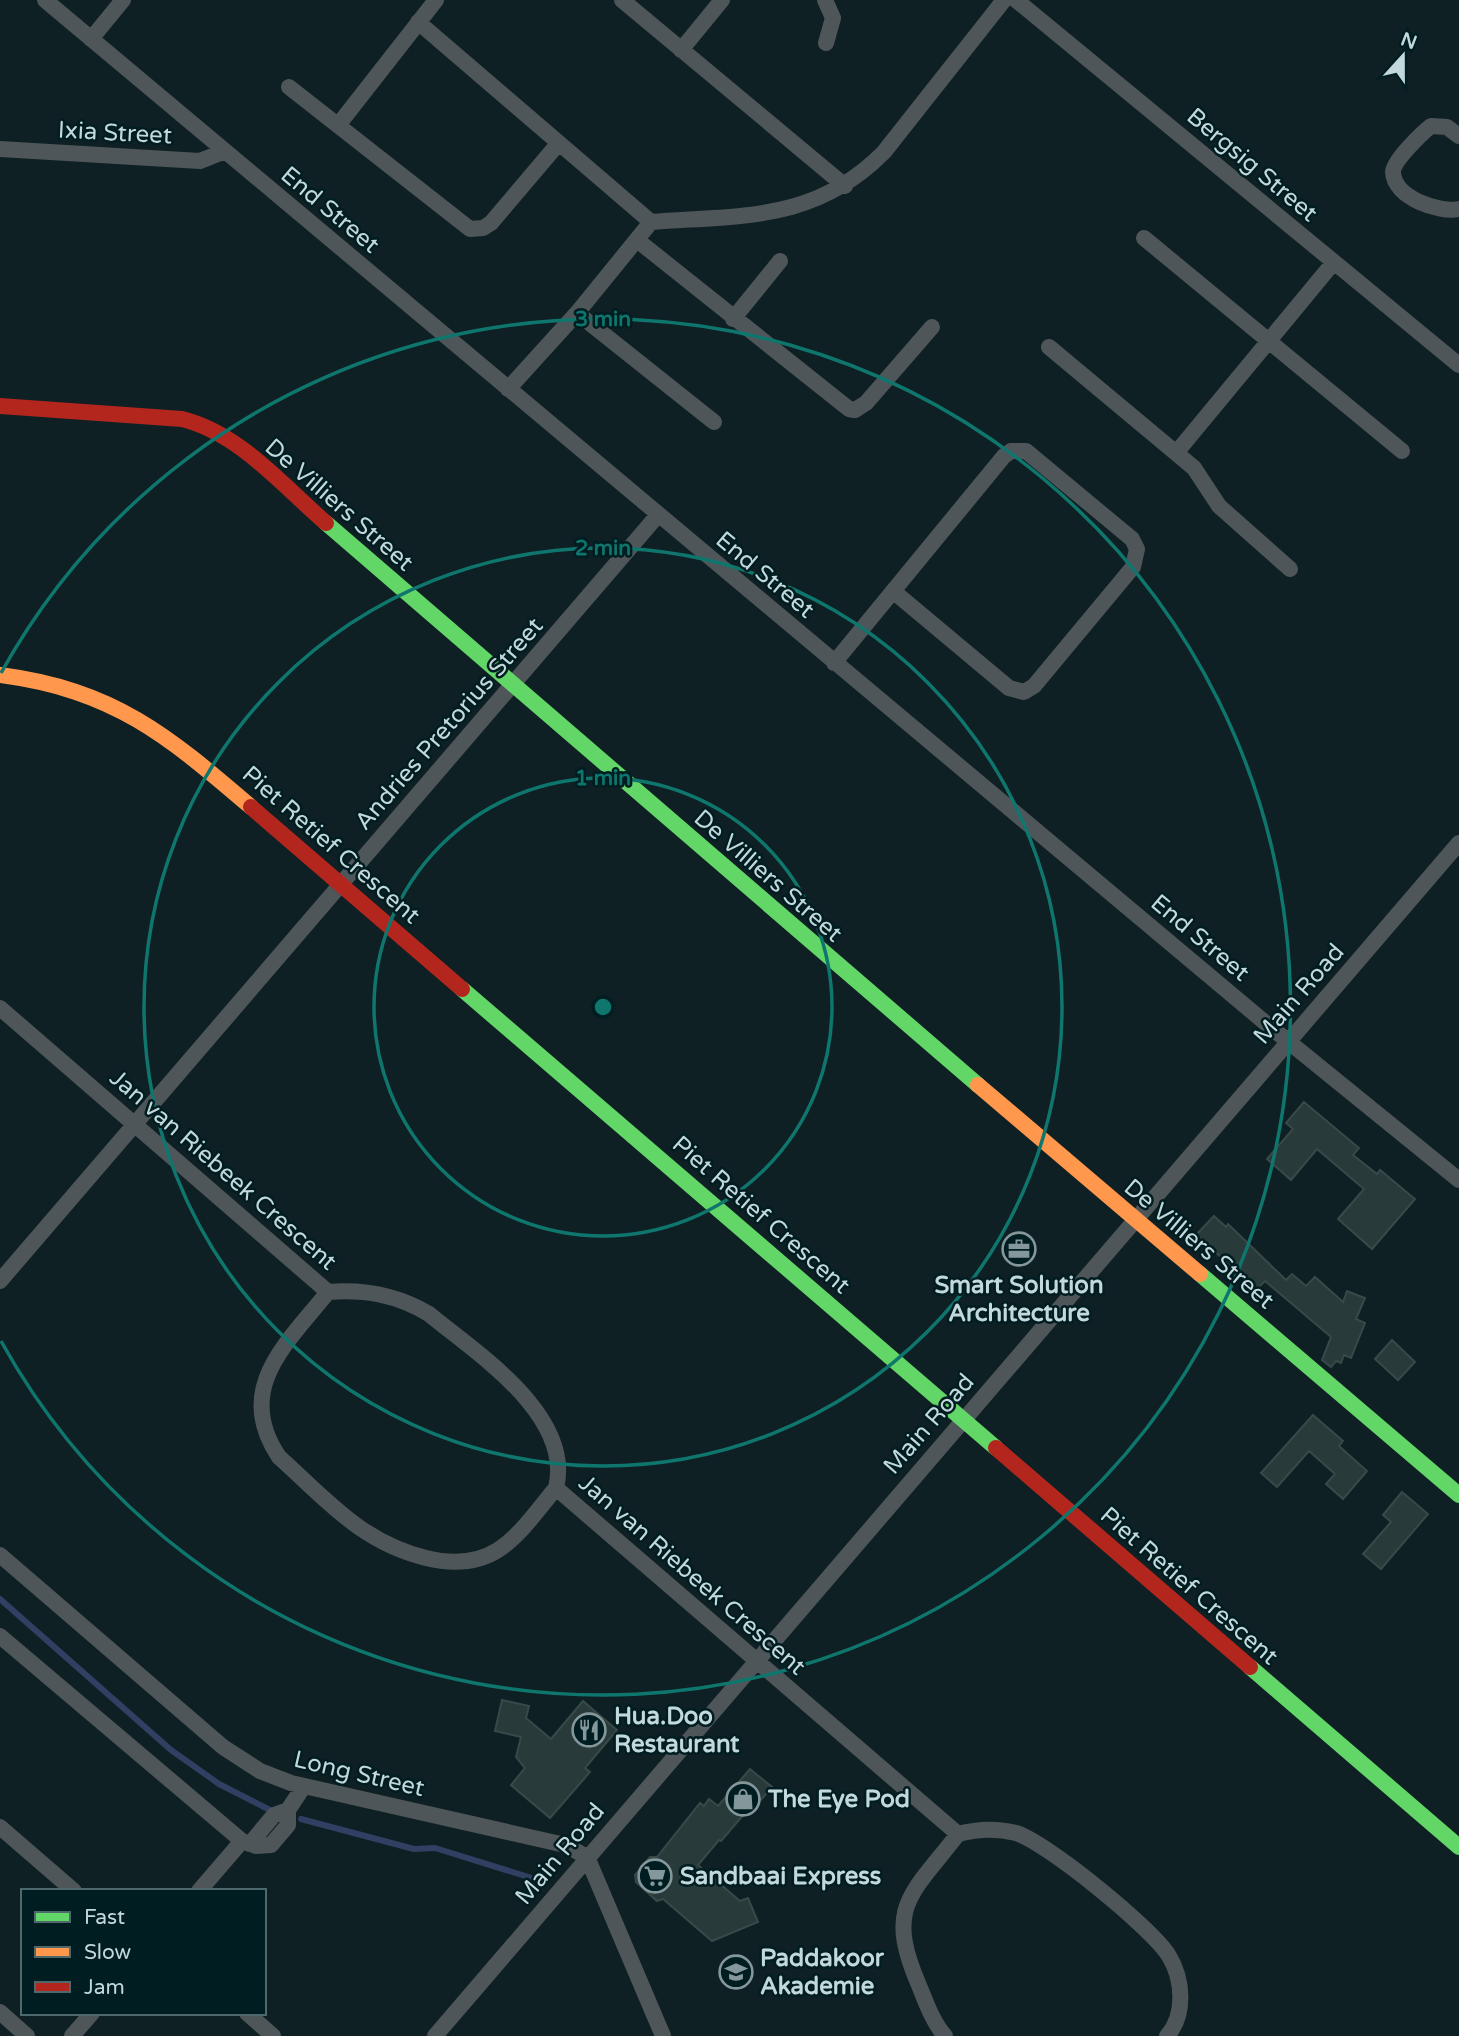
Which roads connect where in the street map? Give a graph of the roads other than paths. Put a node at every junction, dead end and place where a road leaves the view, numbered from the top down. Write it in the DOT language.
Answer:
graph roads {
  1 [pos="45,0"];
  2 [pos="123,0"];
  3 [pos="622,0"];
  4 [pos="722,0"];
  5 [pos="825,0"];
  6 [pos="1003,0"];
  7 [pos="1016,0"];
  8 [pos="429,2"];
  9 [pos="418,22"];
  10 [pos="91,39"];
  11 [pos="826,43"];
  12 [pos="681,50"];
  13 [pos="289,87"];
  14 [pos="339,124"];
  15 [pos="1459,136"];
  16 [pos="558,144"];
  17 [pos="0,149"];
  18 [pos="225,151"];
  19 [pos="845,186"];
  20 [pos="1459,209"];
  21 [pos="651,222"];
  22 [pos="1143,238"];
  23 [pos="636,240"];
  24 [pos="780,261"];
  25 [pos="1334,262"];
  26 [pos="577,313"];
  27 [pos="733,319"];
  28 [pos="932,327"];
  29 [pos="1268,341"];
  30 [pos="1049,347"];
  31 [pos="1459,365"];
  32 [pos="508,389"];
  33 [pos="0,407"];
  34 [pos="714,422"];
  35 [pos="1402,451"];
  36 [pos="1176,453"];
  37 [pos="659,515"];
  38 [pos="1290,569"];
  39 [pos="893,591"];
  40 [pos="834,663"];
  41 [pos="0,675"];
  42 [pos="511,687"];
  43 [pos="1459,842"];
  44 [pos="341,884"];
  45 [pos="0,1008"];
  46 [pos="1289,1041"];
  47 [pos="135,1124"];
  48 [pos="1459,1180"];
  49 [pos="1135,1220"];
  50 [pos="0,1281"];
  51 [pos="328,1292"];
  52 [pos="963,1420"];
  53 [pos="556,1488"];
  54 [pos="1459,1495"];
  55 [pos="0,1555"];
  56 [pos="0,1636"];
  57 [pos="756,1661"];
  58 [pos="304,1786"];
  59 [pos="0,1827"];
  60 [pos="958,1834"];
  61 [pos="246,1842"];
  62 [pos="1459,1847"];
  63 [pos="587,1857"];
  64 [pos="72,1889"];
  65 [pos="201,1889"];
  66 [pos="0,2012"];
  67 [pos="90,2015"];
  68 [pos="249,2015"];
  69 [pos="1175,2033"];
  70 [pos="27,2036"];
  71 [pos="72,2036"];
  72 [pos="273,2036"];
  73 [pos="435,2036"];
  74 [pos="663,2036"];
  75 [pos="945,2036"];
  1 -- 10 [label="street, End Street"];
  2 -- 10 [label="street"];
  3 -- 12 [label="street"];
  4 -- 12 [label="street"];
  5 -- 11 [label="street"];
  6 -- 19 [label="street"];
  7 -- 25 [label="street, Bergsig Street"];
  8 -- 9 [label="street"];
  9 -- 14 [label="street"];
  9 -- 16 [label="street"];
  10 -- 18 [label="street, End Street"];
  12 -- 19 [label="street"];
  13 -- 14 [label="street"];
  14 -- 16 [label="street"];
  15 -- 20 [label="street"];
  16 -- 21 [label="street"];
  17 -- 18 [label="street, Ixia Street"];
  18 -- 32 [label="street, End Street"];
  19 -- 21 [label="street"];
  21 -- 23 [label="street"];
  22 -- 29 [label="street"];
  23 -- 26 [label="street"];
  23 -- 27 [label="street"];
  24 -- 27 [label="street"];
  25 -- 29 [label="street"];
  25 -- 31 [label="street, Bergsig Street"];
  26 -- 32 [label="street"];
  26 -- 34 [label="street"];
  27 -- 28 [label="street"];
  29 -- 35 [label="street"];
  29 -- 36 [label="street"];
  30 -- 36 [label="street"];
  32 -- 37 [label="street, End Street"];
  33 -- 42 [label="street, De Villiers Street"];
  36 -- 38 [label="street"];
  37 -- 40 [label="street, End Street"];
  37 -- 42 [label="street, Andries Pretorius Street"];
  39 -- 39 [label="street"];
  39 -- 40 [label="street"];
  40 -- 46 [label="street, End Street"];
  41 -- 44 [label="street, Piet Retief Crescent"];
  42 -- 44 [label="street, Andries Pretorius Street"];
  42 -- 49 [label="street, De Villiers Street"];
  43 -- 46 [label="street, Main Road"];
  44 -- 47 [label="street, Andries Pretorius Street"];
  44 -- 52 [label="street, Piet Retief Crescent"];
  45 -- 47 [label="street, Jan van Riebeek Crescent"];
  46 -- 48 [label="street, End Street"];
  46 -- 49 [label="street, Main Road"];
  47 -- 50 [label="street, Andries Pretorius Street"];
  47 -- 51 [label="street, Jan van Riebeek Crescent"];
  49 -- 52 [label="street, Main Road"];
  49 -- 54 [label="street, De Villiers Street"];
  51 -- 53 [label="street, Jan van Riebeek Crescent"];
  51 -- 53 [label="street"];
  52 -- 57 [label="street, Main Road"];
  52 -- 62 [label="street, Piet Retief Crescent"];
  53 -- 57 [label="street, Jan van Riebeek Crescent"];
  55 -- 58 [label="street, Long Street"];
  56 -- 61 [label="street"];
  57 -- 60 [label="street, Jan van Riebeek Crescent"];
  57 -- 63 [label="street, Main Road"];
  58 -- 61 [label="street"];
  58 -- 63 [label="street, Long Street"];
  59 -- 64 [label="street"];
  60 -- 69 [label="street"];
  60 -- 75 [label="street"];
  61 -- 65 [label="street"];
  63 -- 73 [label="street, Main Road"];
  63 -- 74 [label="street"];
  66 -- 70 [label="street"];
  67 -- 71 [label="street"];
  68 -- 72 [label="street"];
}
